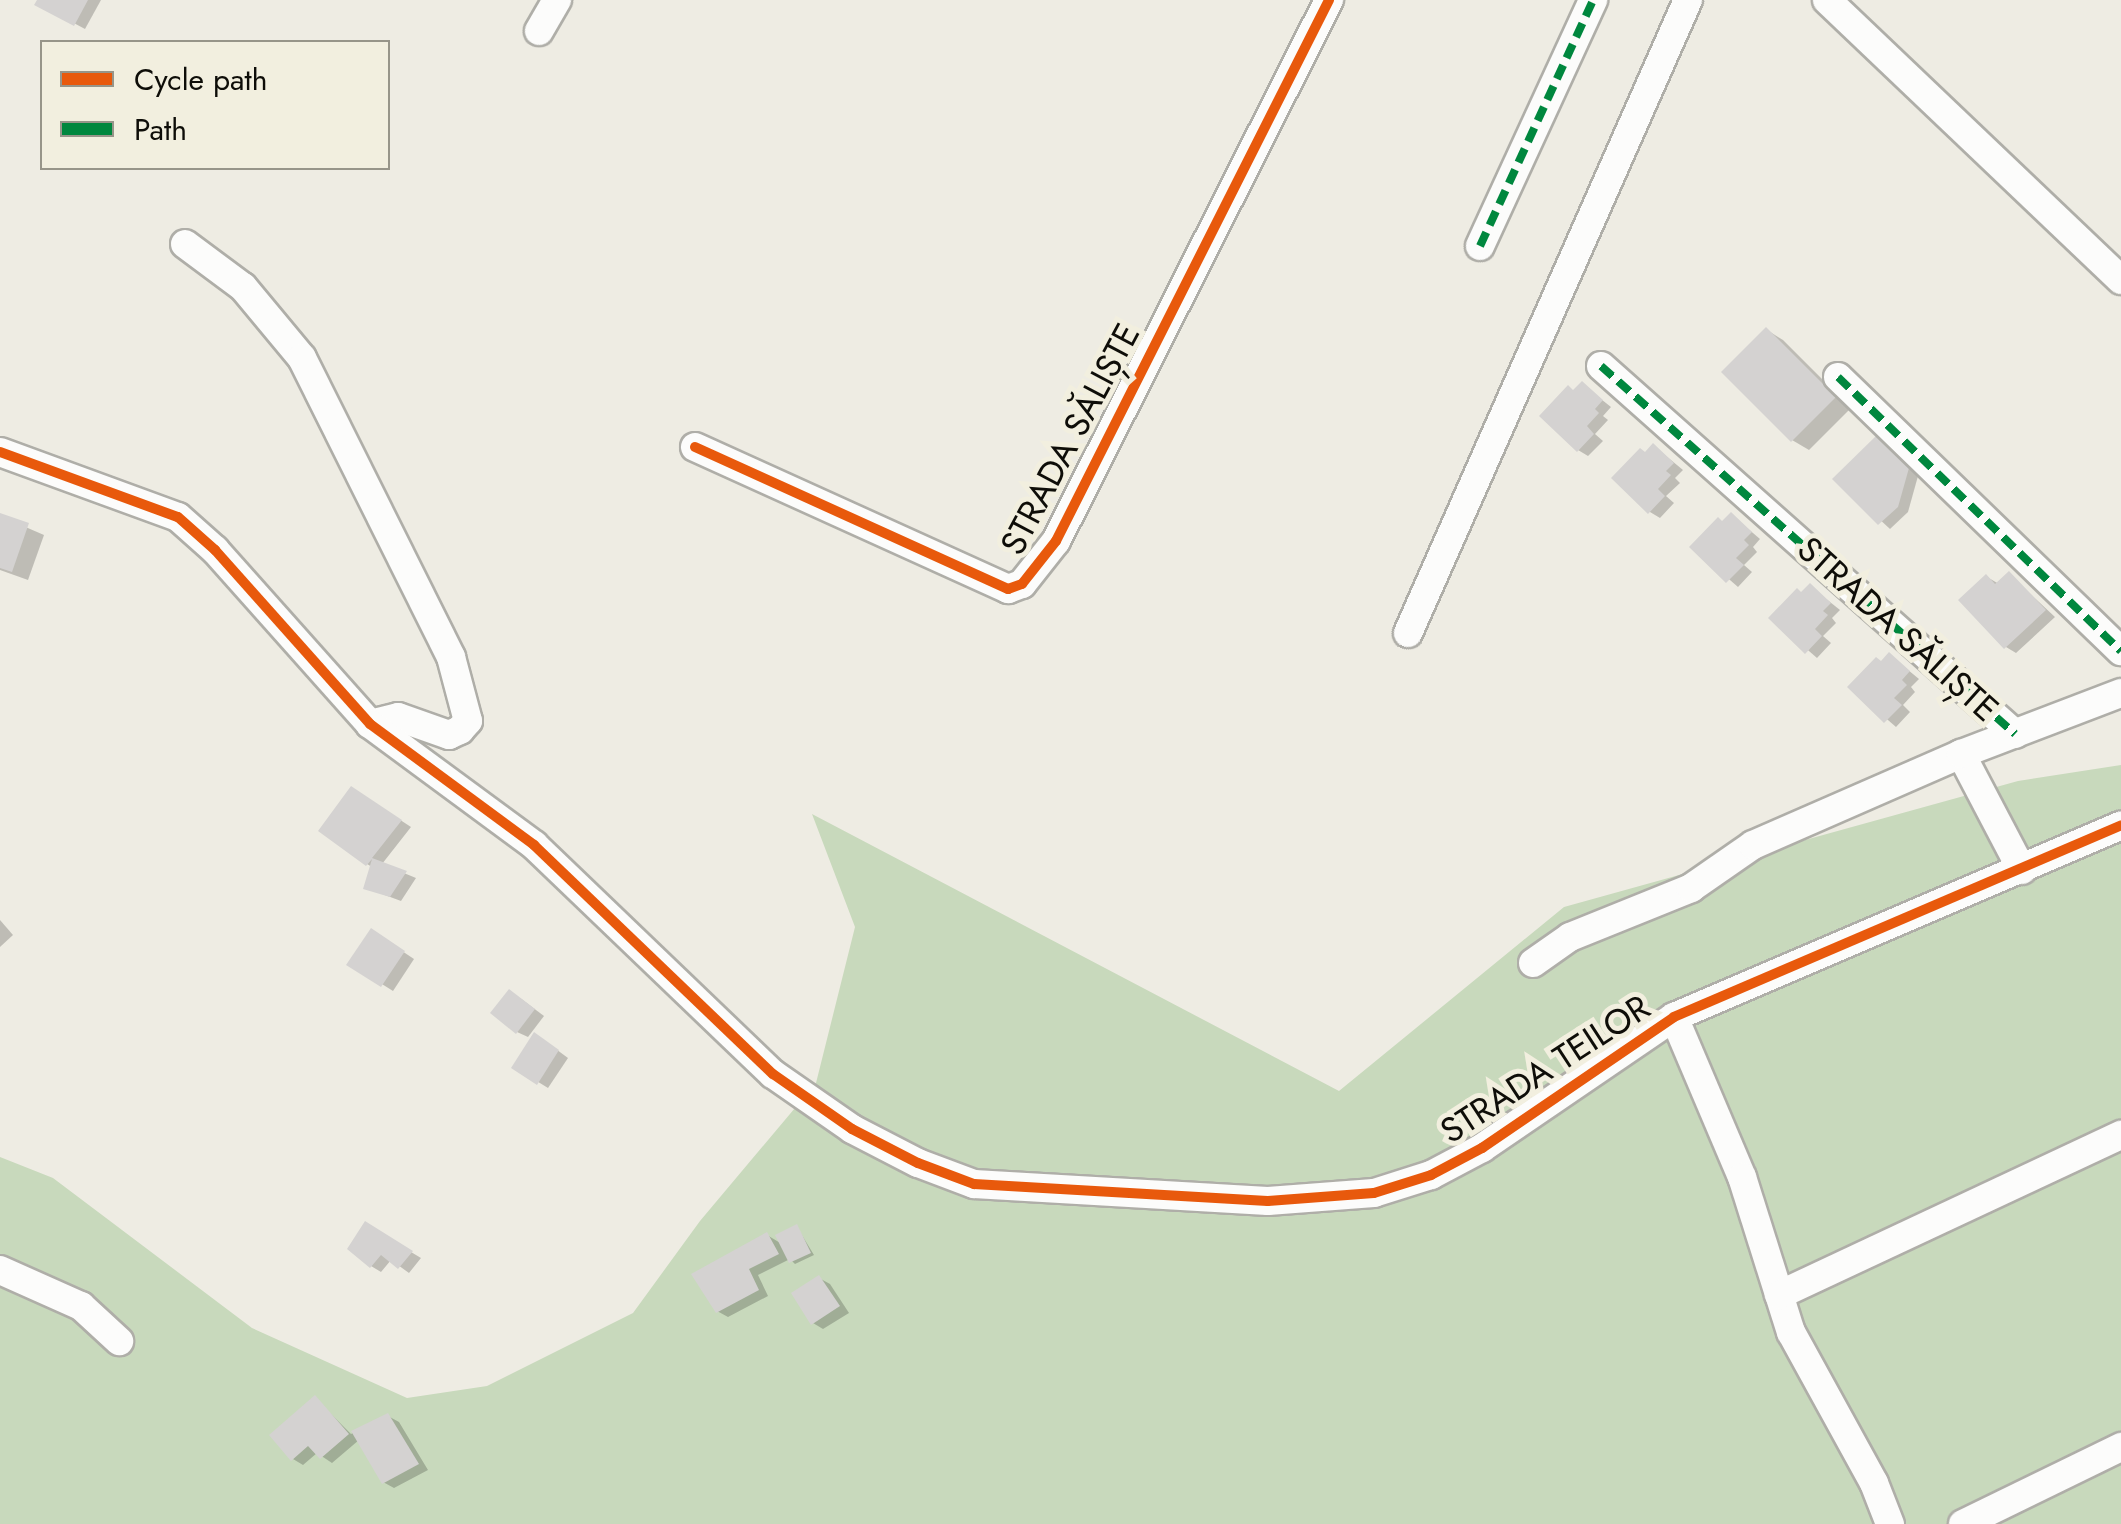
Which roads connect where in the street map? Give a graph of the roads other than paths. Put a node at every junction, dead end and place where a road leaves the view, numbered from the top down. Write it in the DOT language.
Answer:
graph roads {
  1 [pos="557,0"];
  2 [pos="1329,0"];
  3 [pos="1593,0"];
  4 [pos="1688,0"];
  5 [pos="1826,0"];
  6 [pos="539,32"];
  7 [pos="185,244"];
  8 [pos="1480,246"];
  9 [pos="2121,280"];
  10 [pos="1601,366"];
  11 [pos="1838,377"];
  12 [pos="696,448"];
  13 [pos="0,452"];
  14 [pos="1408,633"];
  15 [pos="2121,651"];
  16 [pos="2121,693"];
  17 [pos="370,724"];
  18 [pos="2015,734"];
  19 [pos="1962,754"];
  20 [pos="2121,824"];
  21 [pos="2022,870"];
  22 [pos="1533,962"];
  23 [pos="1674,1017"];
  24 [pos="2120,1137"];
  25 [pos="0,1270"];
  26 [pos="1779,1294"];
  27 [pos="118,1341"];
  28 [pos="2121,1447"];
  29 [pos="1890,1524"];
  30 [pos="1962,1524"];
  1 -- 6 [label="street"];
  2 -- 12 [label="street, STRADA SĂLIȘTE"];
  3 -- 8 [label="street"];
  4 -- 14 [label="street"];
  5 -- 9 [label="street"];
  7 -- 17 [label="street"];
  10 -- 18 [label="street, STRADA SĂLIȘTE"];
  11 -- 15 [label="street"];
  13 -- 17 [label="street, STRADA TEILOR"];
  16 -- 18 [label="street, STRADA SĂLIȘTE"];
  17 -- 23 [label="street, STRADA TEILOR"];
  18 -- 19 [label="street, STRADA SĂLIȘTE"];
  19 -- 21 [label="street"];
  19 -- 22 [label="street, STRADA SĂLIȘTE"];
  20 -- 21 [label="street, STRADA TEILOR"];
  21 -- 23 [label="street, STRADA TEILOR"];
  23 -- 26 [label="street"];
  24 -- 26 [label="street"];
  25 -- 27 [label="street"];
  26 -- 29 [label="street"];
  28 -- 30 [label="street"];
}
